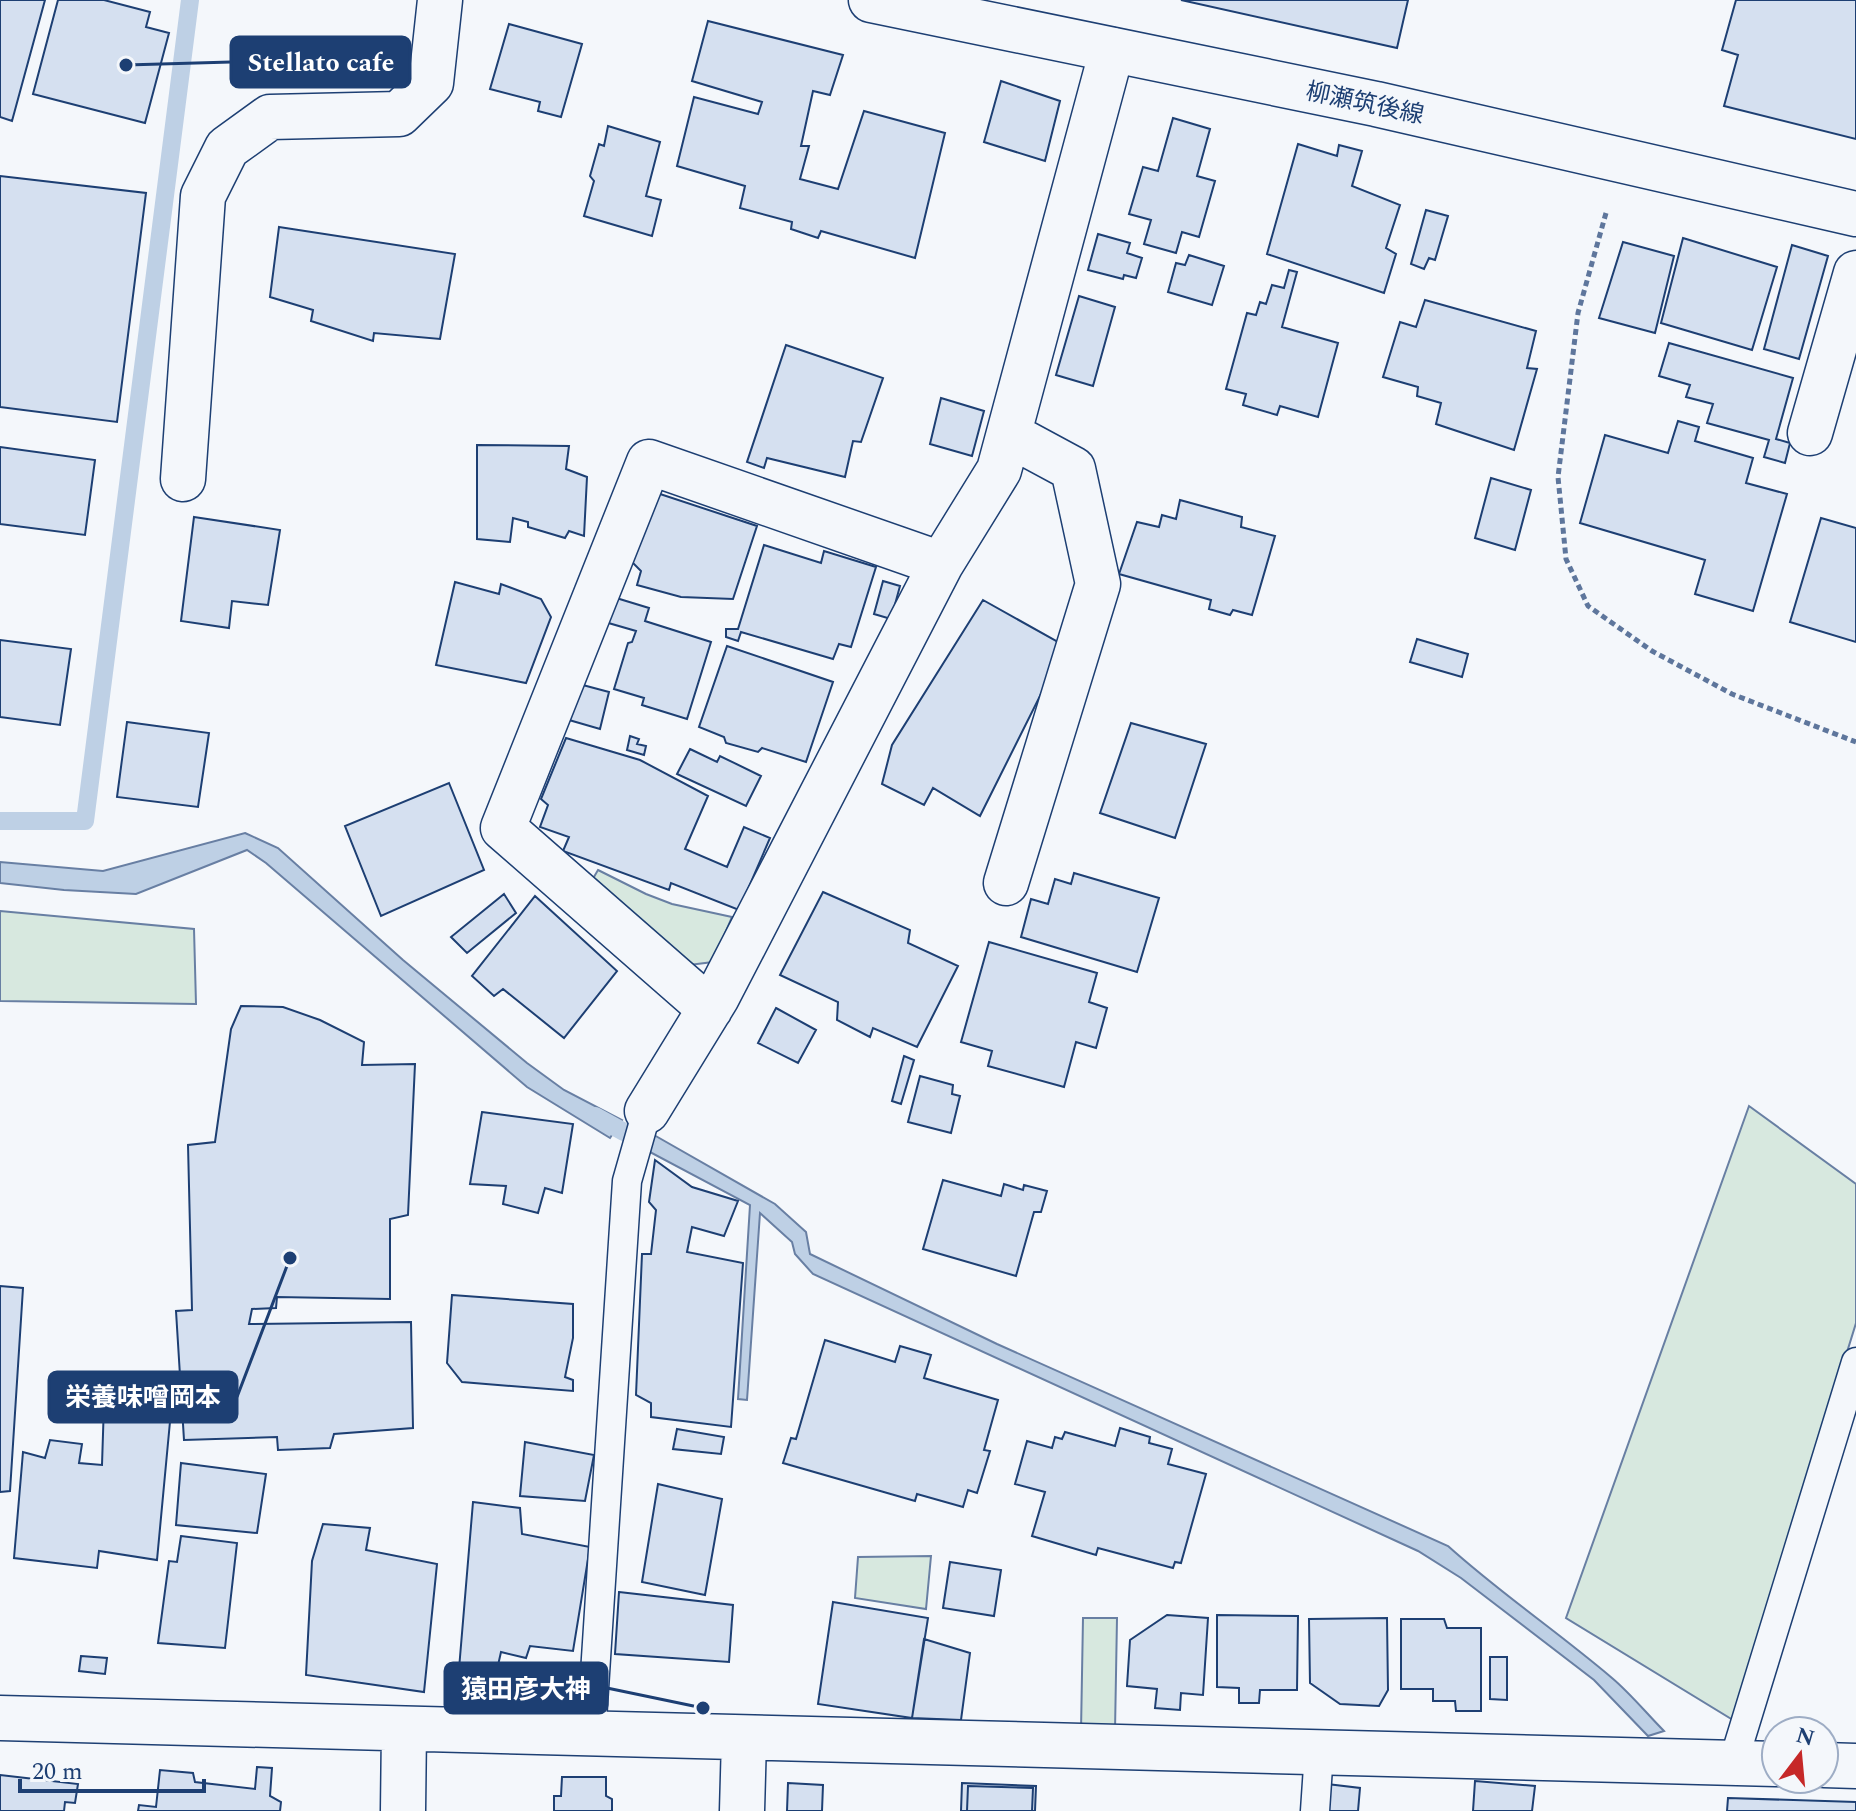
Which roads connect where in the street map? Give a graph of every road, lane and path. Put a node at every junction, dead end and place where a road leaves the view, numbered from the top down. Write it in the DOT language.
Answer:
graph roads {
  1 [pos="440,0"];
  2 [pos="871,0"];
  3 [pos="1112,50"];
  4 [pos="1606,212"];
  5 [pos="1856,214"];
  6 [pos="1856,273"];
  7 [pos="1810,433"];
  8 [pos="1010,435"];
  9 [pos="183,479"];
  10 [pos="941,564"];
  11 [pos="1856,742"];
  12 [pos="1006,883"];
  13 [pos="710,1009"];
  14 [pos="647,1111"];
  15 [pos="1856,1362"];
  16 [pos="0,1718"];
  17 [pos="404,1729"];
  18 [pos="591,1735"];
  19 [pos="744,1739"];
  20 [pos="1319,1752"];
  21 [pos="1733,1763"];
  22 [pos="1760,1764"];
  23 [pos="403,1811"];
  24 [pos="742,1811"];
  25 [pos="1315,1811"];
  1 -- 9 [label="street"];
  2 -- 3 [label="street, 柳瀬筑後線"];
  3 -- 5 [label="street, 柳瀬筑後線"];
  3 -- 8 [label="street"];
  4 -- 11 [label="path"];
  6 -- 7 [label="street"];
  8 -- 10 [label="street"];
  8 -- 12 [label="street"];
  10 -- 13 [label="street"];
  10 -- 13 [label="street"];
  13 -- 14 [label="street"];
  14 -- 18 [label="lane"];
  15 -- 21 [label="lane"];
  16 -- 17 [label="street"];
  17 -- 18 [label="street"];
  17 -- 23 [label="street"];
  18 -- 19 [label="street"];
  19 -- 20 [label="street"];
  19 -- 24 [label="street"];
  20 -- 21 [label="street"];
  20 -- 25 [label="lane"];
  21 -- 22 [label="street"];
}
